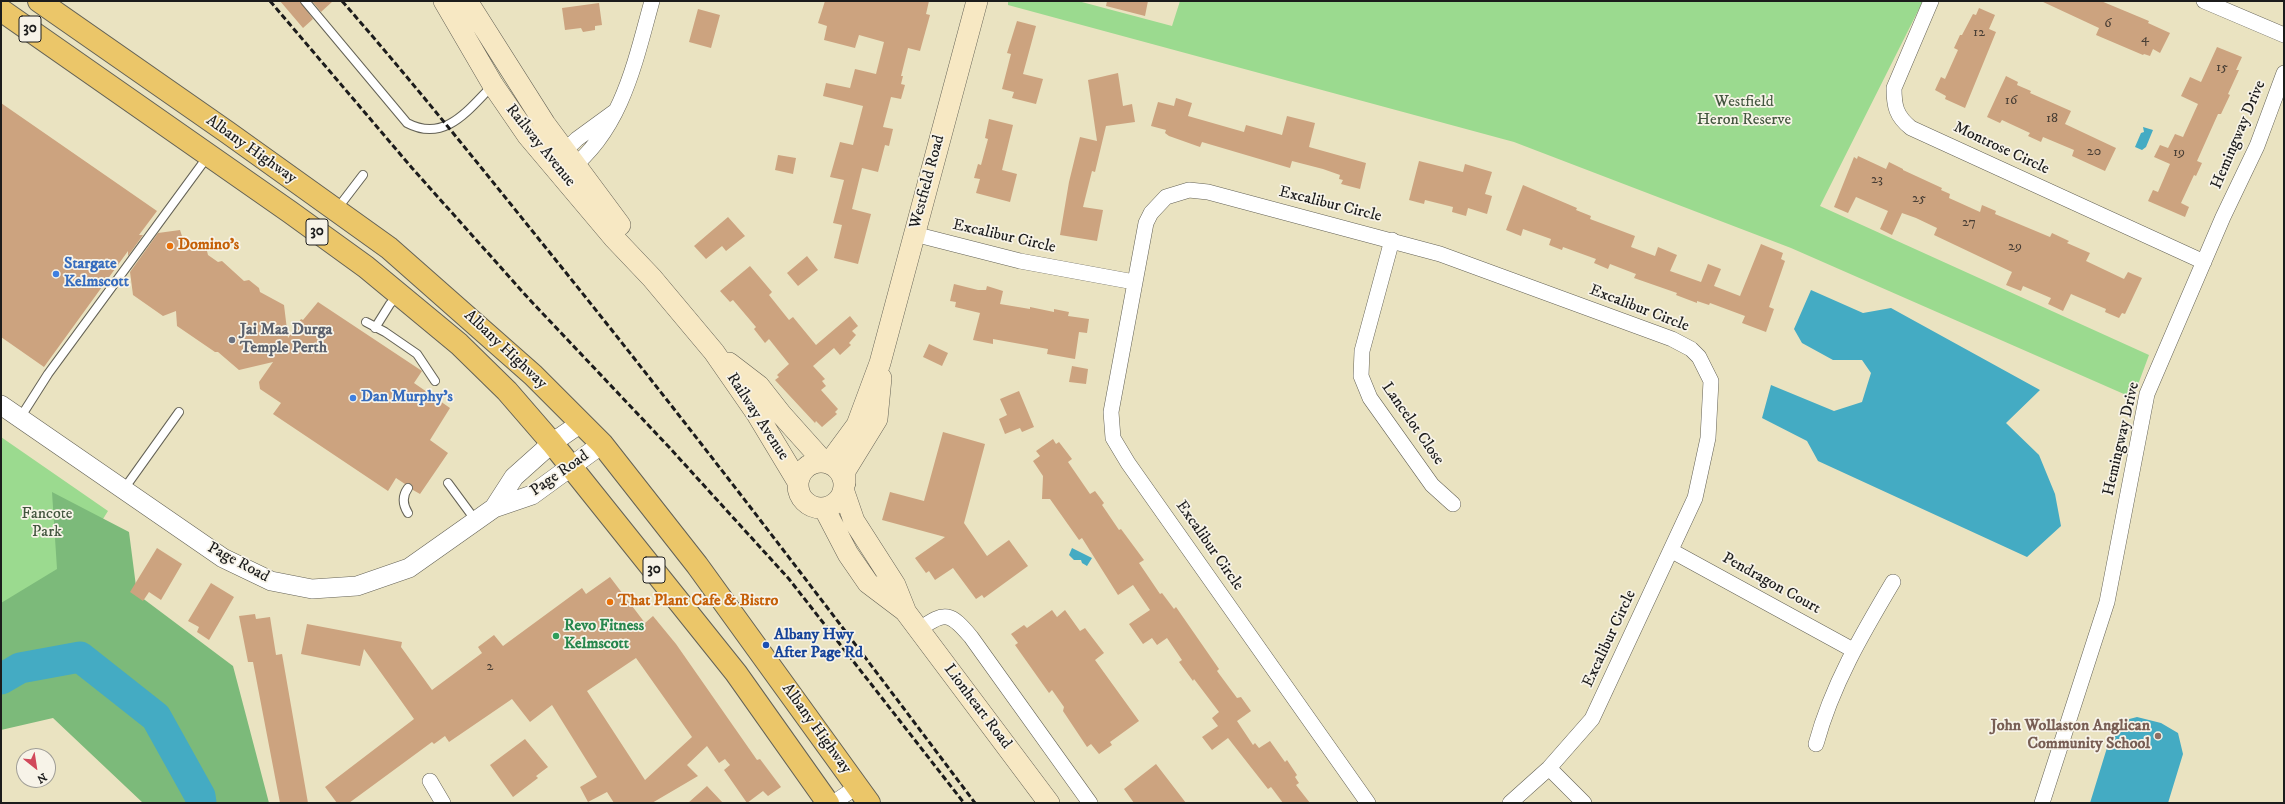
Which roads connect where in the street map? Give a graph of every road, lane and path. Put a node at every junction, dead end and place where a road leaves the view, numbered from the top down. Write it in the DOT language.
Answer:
graph roads {
  1 [pos="39,1"];
  2 [pos="305,1"];
  3 [pos="444,1"];
  4 [pos="466,1"];
  5 [pos="652,1"];
  6 [pos="977,1"];
  7 [pos="1931,1"];
  8 [pos="2204,1"];
  9 [pos="1,10"];
  10 [pos="2284,35"];
  11 [pos="2284,73"];
  12 [pos="493,85"];
  13 [pos="227,132"];
  14 [pos="209,155"];
  15 [pos="564,163"];
  16 [pos="363,175"];
  17 [pos="336,210"];
  18 [pos="914,234"];
  19 [pos="1392,240"];
  20 [pos="2204,262"];
  21 [pos="1134,282"];
  22 [pos="399,294"];
  23 [pos="366,322"];
  24 [pos="375,328"];
  25 [pos="714,352"];
  26 [pos="880,363"];
  27 [pos="435,381"];
  28 [pos="1,405"];
  29 [pos="179,412"];
  30 [pos="19,418"];
  31 [pos="581,423"];
  32 [pos="552,443"];
  33 [pos="602,444"];
  34 [pos="826,462"];
  35 [pos="572,467"];
  36 [pos="798,482"];
  37 [pos="448,484"];
  38 [pos="408,488"];
  39 [pos="844,488"];
  40 [pos="123,490"];
  41 [pos="1453,504"];
  42 [pos="494,508"];
  43 [pos="824,508"];
  44 [pos="408,513"];
  45 [pos="477,522"];
  46 [pos="1672,551"];
  47 [pos="1893,582"];
  48 [pos="905,611"];
  49 [pos="919,630"];
  50 [pos="1852,650"];
  51 [pos="1816,744"];
  52 [pos="1549,768"];
  53 [pos="430,781"];
  54 [pos="863,795"];
  55 [pos="443,803"];
  56 [pos="828,803"];
  57 [pos="833,803"];
  58 [pos="1049,803"];
  59 [pos="1090,803"];
  60 [pos="1368,803"];
  61 [pos="1510,803"];
  62 [pos="1584,803"];
  63 [pos="2042,803"];
  1 -- 13 [label="highway, Albany Highway / 30"];
  2 -- 12 [label="lane"];
  3 -- 12 [label="main road, Railway Avenue"];
  4 -- 12 [label="main road"];
  4 -- 15 [label="main road, Railway Avenue"];
  5 -- 15 [label="street"];
  6 -- 18 [label="main road, Westfield Road"];
  7 -- 20 [label="street, Montrose Circle"];
  8 -- 10 [label="street"];
  9 -- 14 [label="highway, Albany Highway / 30"];
  11 -- 20 [label="street, Hemingway Drive"];
  12 -- 15 [label="main road, Railway Avenue"];
  13 -- 14 [label="highway"];
  13 -- 17 [label="highway, Albany Highway / 30"];
  14 -- 22 [label="highway, Albany Highway / 30"];
  14 -- 30 [label="lane"];
  15 -- 25 [label="main road, Railway Avenue"];
  16 -- 17 [label="lane"];
  17 -- 31 [label="highway, Albany Highway / 30"];
  18 -- 21 [label="street, Excalibur Circle"];
  18 -- 26 [label="main road, Westfield Road"];
  19 -- 21 [label="street, Excalibur Circle"];
  19 -- 41 [label="street, Lancelot Close"];
  19 -- 46 [label="street, Excalibur Circle"];
  20 -- 63 [label="street, Hemingway Drive"];
  21 -- 60 [label="street, Excalibur Circle"];
  22 -- 24 [label="lane"];
  22 -- 32 [label="highway, Albany Highway / 30"];
  23 -- 24 [label="lane"];
  24 -- 27 [label="lane"];
  25 -- 34 [label="main road, Railway Avenue"];
  25 -- 36 [label="main road, Railway Avenue"];
  26 -- 34 [label="main road, Westfield Road"];
  26 -- 39 [label="main road, Westfield Road"];
  28 -- 30 [label="street, Page Road"];
  29 -- 40 [label="lane"];
  30 -- 40 [label="street, Page Road"];
  31 -- 32 [label="street, Page Road"];
  31 -- 33 [label="highway, Albany Highway / 30"];
  32 -- 35 [label="highway, Albany Highway / 30"];
  32 -- 42 [label="street, Page Road"];
  33 -- 35 [label="street, Page Road"];
  33 -- 54 [label="highway, Albany Highway / 30"];
  34 -- 36 [label="main road"];
  34 -- 39 [label="main road"];
  35 -- 42 [label="street, Page Road"];
  35 -- 56 [label="highway, Albany Highway / 30"];
  36 -- 43 [label="main road"];
  37 -- 45 [label="lane"];
  38 -- 44 [label="lane"];
  39 -- 43 [label="main road"];
  39 -- 48 [label="main road, Lionheart Road"];
  40 -- 45 [label="street, Page Road"];
  42 -- 45 [label="street, Page Road"];
  43 -- 48 [label="main road, Lionheart Road"];
  46 -- 50 [label="street, Pendragon Court"];
  46 -- 52 [label="street, Excalibur Circle"];
  47 -- 50 [label="street"];
  48 -- 49 [label="main road, Lionheart Road"];
  49 -- 58 [label="main road, Lionheart Road"];
  49 -- 59 [label="street"];
  50 -- 51 [label="street"];
  52 -- 61 [label="street, Excalibur Circle"];
  52 -- 62 [label="street"];
  53 -- 55 [label="street"];
  54 -- 57 [label="street"];
}
